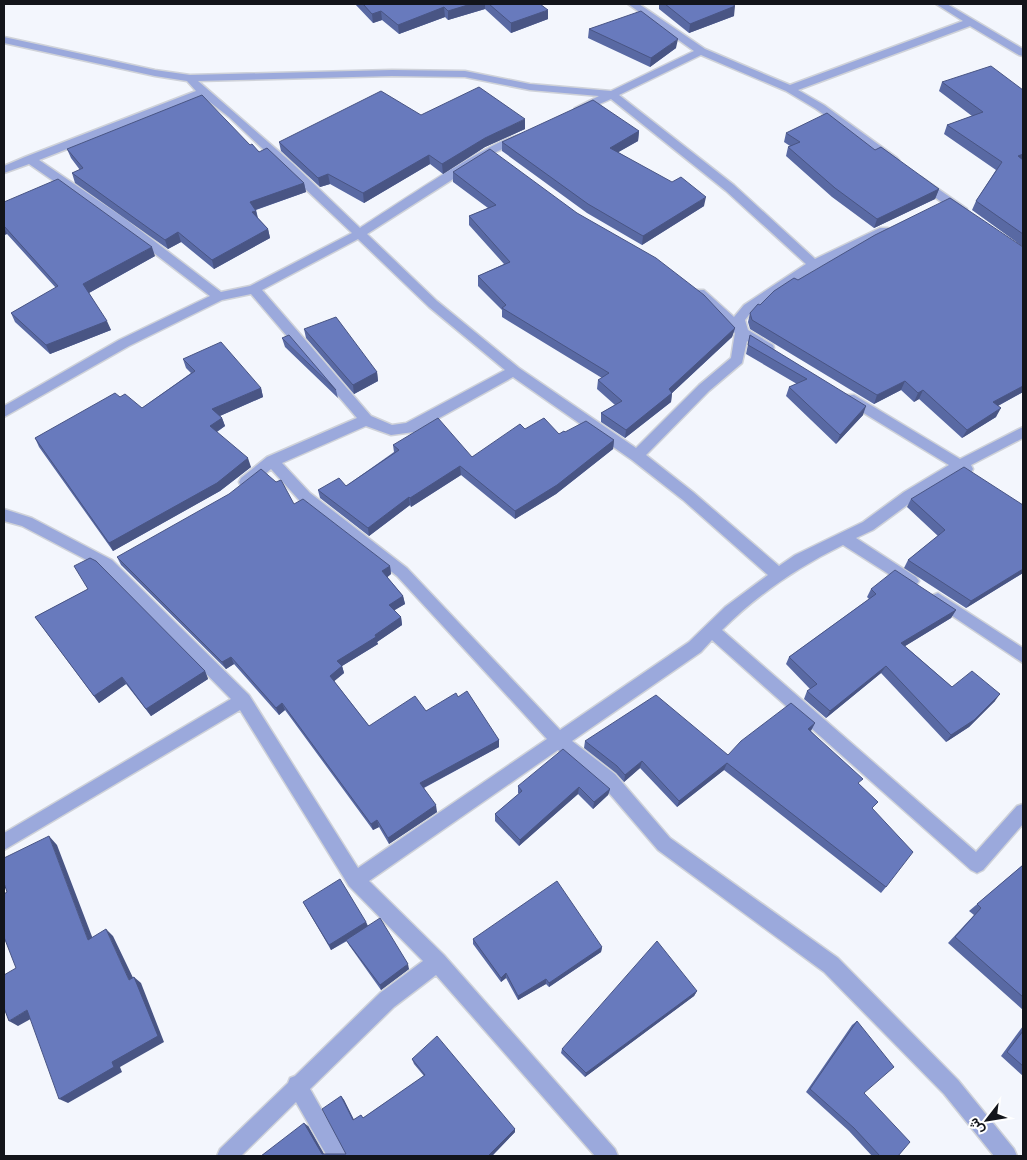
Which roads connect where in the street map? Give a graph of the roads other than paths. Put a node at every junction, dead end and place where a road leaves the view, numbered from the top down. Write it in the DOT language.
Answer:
graph roads {
  1 [pos="633,4"];
  2 [pos="942,4"];
  3 [pos="972,22"];
  4 [pos="4,40"];
  5 [pos="701,51"];
  6 [pos="1023,53"];
  7 [pos="190,78"];
  8 [pos="790,89"];
  9 [pos="203,92"];
  10 [pos="612,94"];
  11 [pos="569,115"];
  12 [pos="534,131"];
  13 [pos="29,159"];
  14 [pos="4,170"];
  15 [pos="970,216"];
  16 [pos="894,226"];
  17 [pos="359,234"];
  18 [pos="814,265"];
  19 [pos="688,284"];
  20 [pos="254,288"];
  21 [pos="219,297"];
  22 [pos="742,332"];
  23 [pos="776,352"];
  24 [pos="514,372"];
  25 [pos="834,388"];
  26 [pos="4,412"];
  27 [pos="366,420"];
  28 [pos="1023,432"];
  29 [pos="638,456"];
  30 [pos="272,461"];
  31 [pos="960,465"];
  32 [pos="975,475"];
  33 [pos="234,491"];
  34 [pos="4,515"];
  35 [pos="845,539"];
  36 [pos="124,555"];
  37 [pos="107,564"];
  38 [pos="780,576"];
  39 [pos="712,631"];
  40 [pos="1023,656"];
  41 [pos="243,700"];
  42 [pos="558,740"];
  43 [pos="1023,812"];
  44 [pos="4,842"];
  45 [pos="355,880"];
  46 [pos="437,962"];
  47 [pos="297,1085"];
  48 [pos="227,1156"];
  49 [pos="338,1156"];
  50 [pos="608,1156"];
  51 [pos="1008,1156"];
  1 -- 5 [label="street"];
  2 -- 3 [label="street"];
  3 -- 6 [label="street"];
  3 -- 8 [label="street"];
  4 -- 7 [label="street"];
  5 -- 8 [label="street"];
  5 -- 10 [label="street"];
  7 -- 9 [label="street"];
  7 -- 10 [label="street"];
  8 -- 15 [label="street"];
  9 -- 13 [label="street"];
  9 -- 17 [label="street"];
  10 -- 11 [label="street"];
  10 -- 18 [label="street"];
  12 -- 17 [label="street"];
  13 -- 14 [label="street"];
  13 -- 21 [label="street"];
  16 -- 18 [label="street"];
  17 -- 20 [label="street"];
  17 -- 24 [label="street"];
  18 -- 22 [label="street"];
  19 -- 22 [label="street"];
  20 -- 21 [label="street"];
  20 -- 27 [label="street"];
  21 -- 26 [label="street"];
  22 -- 23 [label="street"];
  22 -- 29 [label="street"];
  24 -- 27 [label="street"];
  24 -- 29 [label="street"];
  25 -- 31 [label="street"];
  27 -- 30 [label="street"];
  28 -- 31 [label="street"];
  29 -- 38 [label="street"];
  30 -- 33 [label="street"];
  30 -- 42 [label="street"];
  31 -- 32 [label="street"];
  31 -- 35 [label="street"];
  34 -- 37 [label="street"];
  35 -- 38 [label="street"];
  35 -- 40 [label="street"];
  36 -- 37 [label="street"];
  37 -- 41 [label="street"];
  38 -- 39 [label="street"];
  39 -- 42 [label="street"];
  39 -- 43 [label="street"];
  41 -- 44 [label="street"];
  41 -- 45 [label="street"];
  42 -- 45 [label="street"];
  42 -- 51 [label="street"];
  45 -- 46 [label="street"];
  46 -- 47 [label="street"];
  46 -- 50 [label="street"];
  47 -- 48 [label="street"];
  47 -- 49 [label="street"];
}
